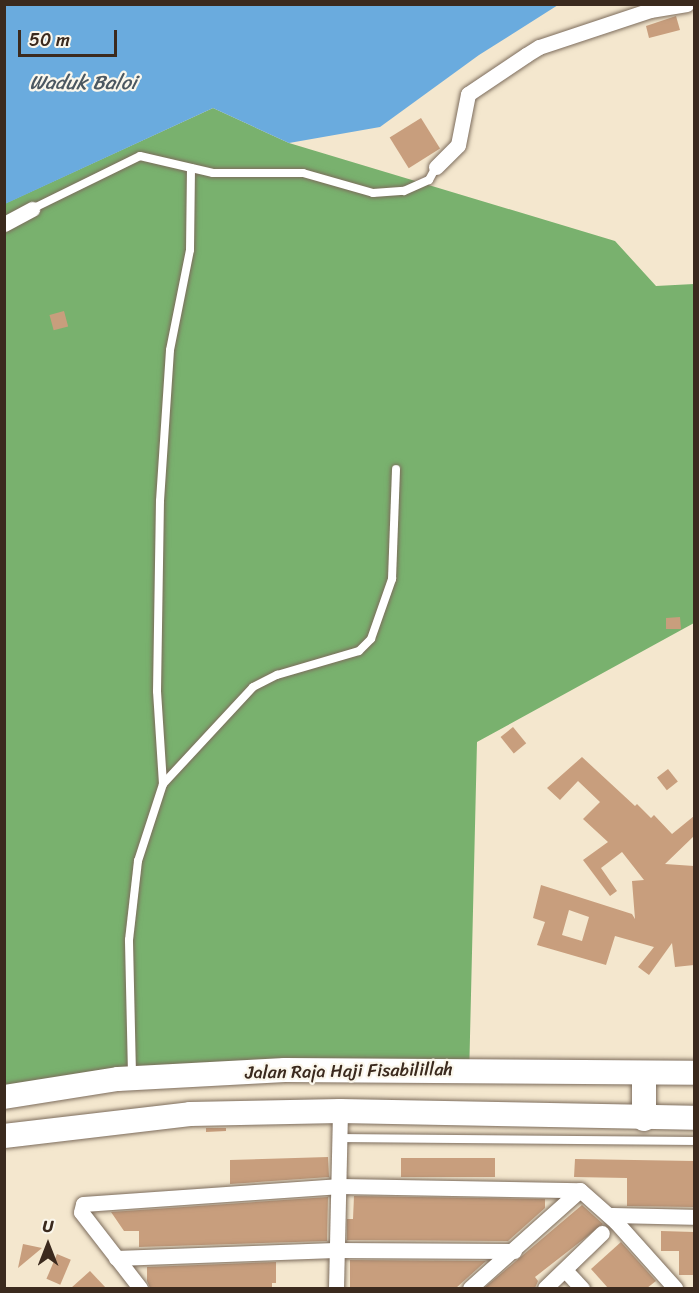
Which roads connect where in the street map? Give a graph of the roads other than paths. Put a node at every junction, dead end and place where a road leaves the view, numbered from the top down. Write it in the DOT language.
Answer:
graph roads {
  1 [pos="687,4"];
  2 [pos="436,167"];
  3 [pos="191,168"];
  4 [pos="32,208"];
  5 [pos="4,224"];
  6 [pos="396,469"];
  7 [pos="163,784"];
  8 [pos="694,1073"];
  9 [pos="644,1074"];
  10 [pos="132,1078"];
  11 [pos="4,1097"];
  12 [pos="340,1111"];
  13 [pos="694,1118"];
  14 [pos="644,1119"];
  15 [pos="4,1136"];
  16 [pos="340,1138"];
  17 [pos="694,1141"];
  18 [pos="340,1186"];
  19 [pos="580,1190"];
  20 [pos="609,1215"];
  21 [pos="694,1217"];
  22 [pos="602,1233"];
  23 [pos="335,1250"];
  24 [pos="514,1251"];
  25 [pos="116,1258"];
  26 [pos="565,1270"];
  27 [pos="549,1287"];
  28 [pos="140,1288"];
  29 [pos="336,1288"];
  30 [pos="470,1288"];
  31 [pos="582,1288"];
  32 [pos="675,1288"];
  1 -- 2 [label="street"];
  2 -- 3 [label="lane"];
  3 -- 4 [label="lane"];
  3 -- 7 [label="lane"];
  4 -- 5 [label="street"];
  6 -- 7 [label="lane"];
  7 -- 10 [label="lane"];
  8 -- 9 [label="main road, Jalan Raja Haji Fisabilillah"];
  9 -- 10 [label="main road, Jalan Raja Haji Fisabilillah"];
  9 -- 14 [label="main road"];
  10 -- 11 [label="main road, Jalan Raja Haji Fisabilillah"];
  12 -- 14 [label="main road"];
  12 -- 15 [label="main road"];
  12 -- 16 [label="street"];
  13 -- 14 [label="main road"];
  16 -- 17 [label="lane"];
  16 -- 18 [label="street"];
  18 -- 19 [label="street"];
  18 -- 23 [label="street"];
  18 -- 25 [label="street"];
  19 -- 20 [label="street"];
  19 -- 24 [label="street"];
  20 -- 21 [label="street"];
  20 -- 32 [label="street"];
  22 -- 26 [label="street"];
  23 -- 24 [label="street"];
  23 -- 25 [label="street"];
  23 -- 29 [label="street"];
  24 -- 30 [label="street"];
  25 -- 28 [label="street"];
  26 -- 27 [label="street"];
  26 -- 31 [label="street"];
}
